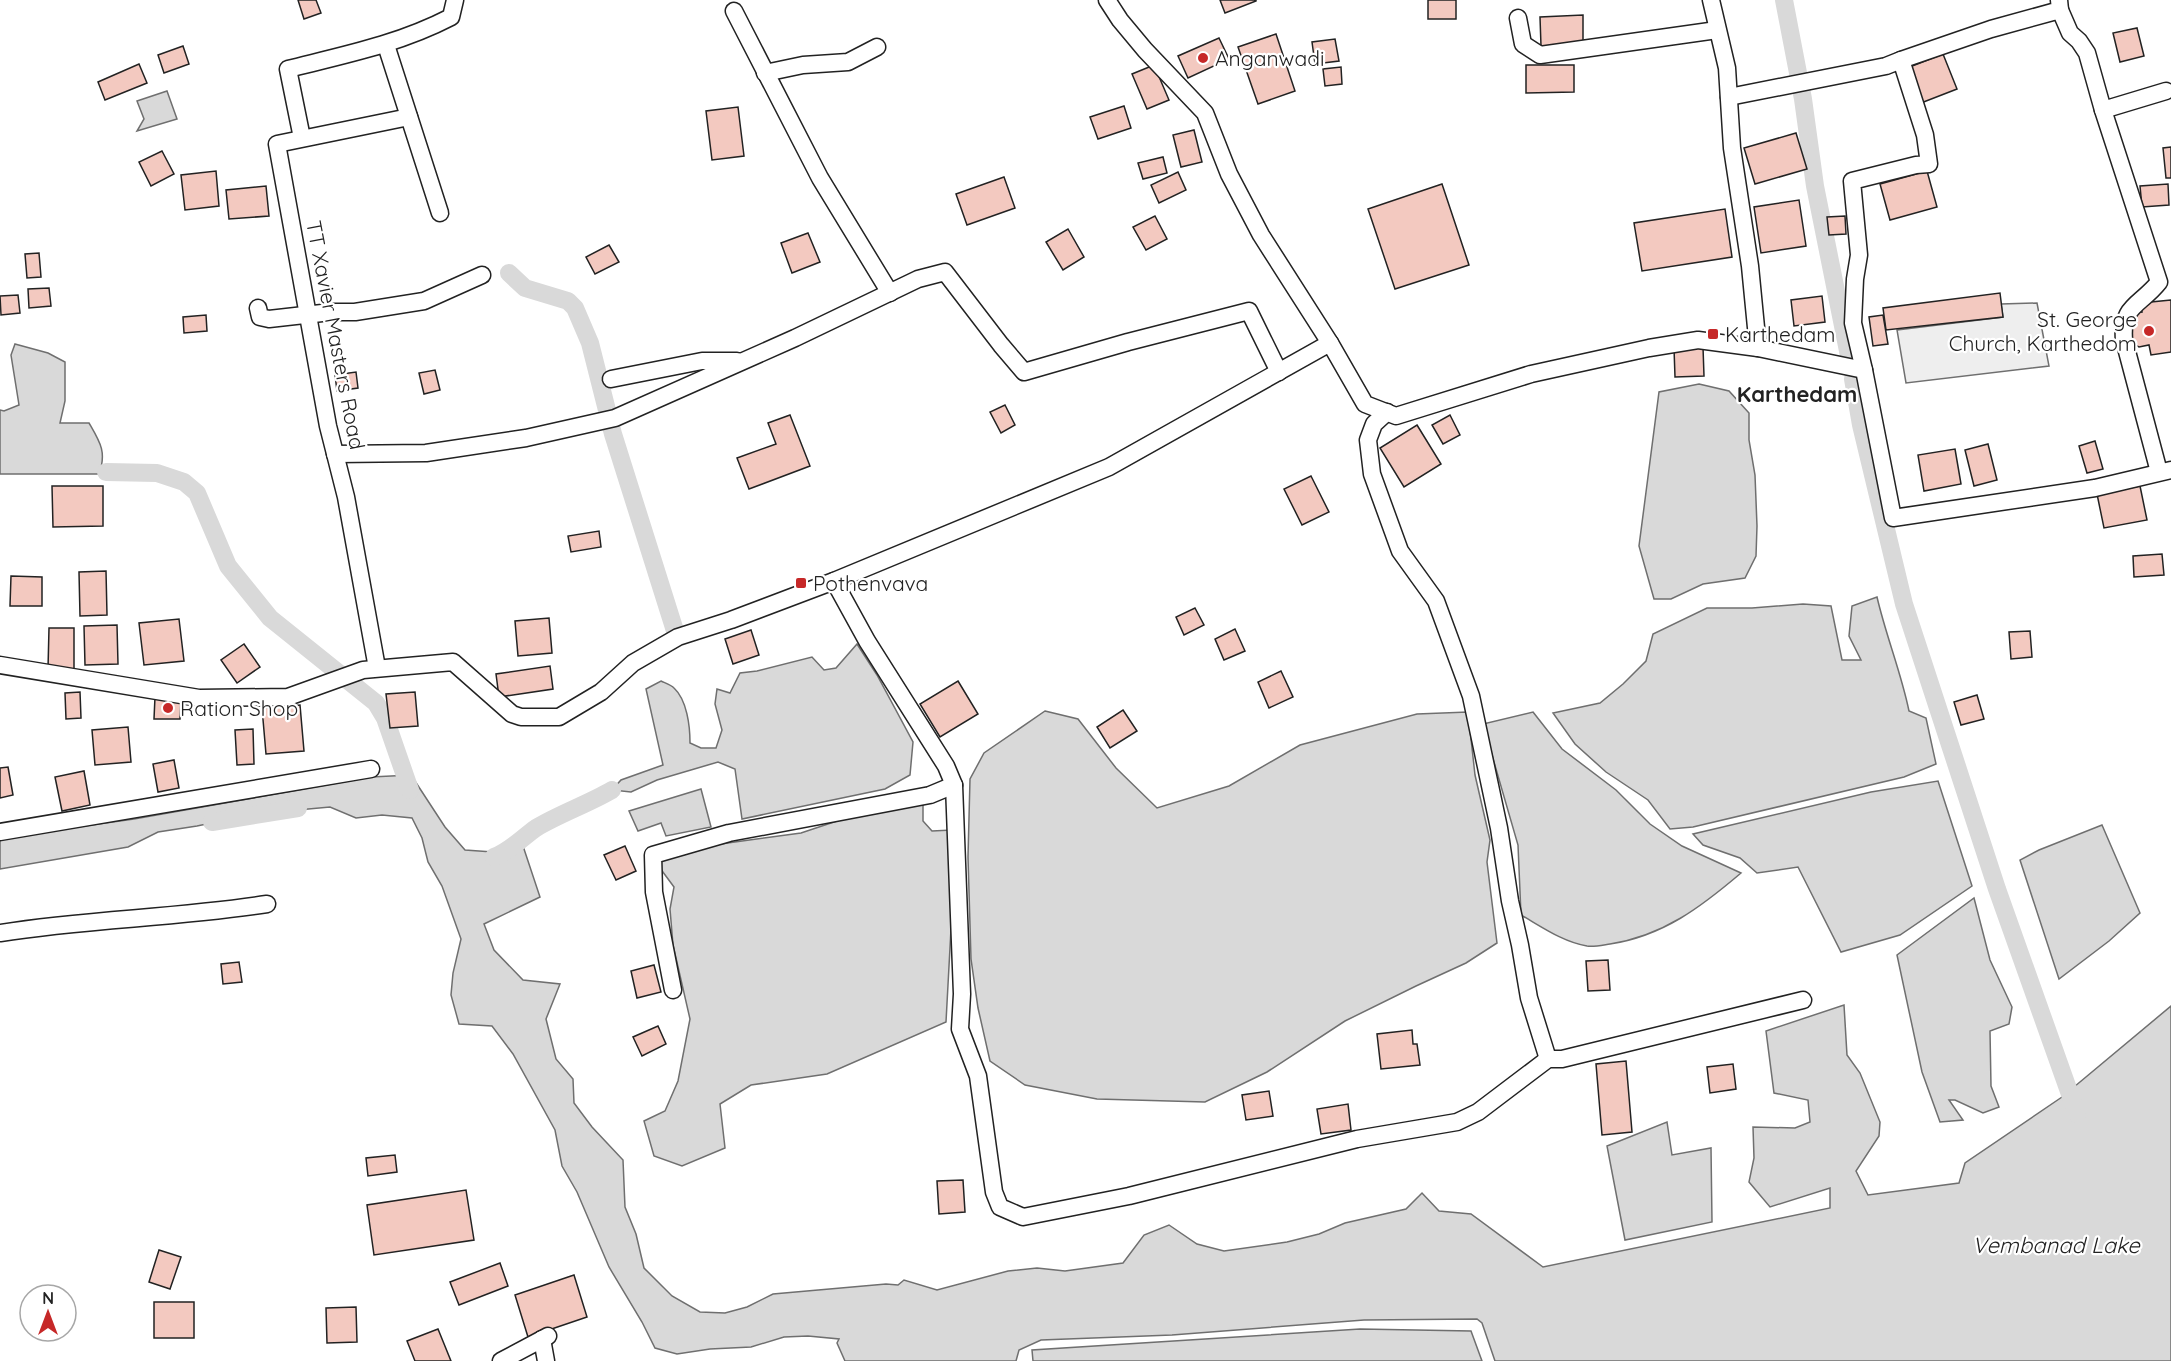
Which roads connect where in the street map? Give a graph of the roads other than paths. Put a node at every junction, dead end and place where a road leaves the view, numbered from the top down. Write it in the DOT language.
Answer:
graph roads {
  1 [pos="455,0"];
  2 [pos="1107,0"];
  3 [pos="1711,0"];
  4 [pos="2060,5"];
  5 [pos="734,11"];
  6 [pos="1518,18"];
  7 [pos="1717,30"];
  8 [pos="386,45"];
  9 [pos="877,47"];
  10 [pos="1901,60"];
  11 [pos="765,73"];
  12 [pos="2166,91"];
  13 [pos="1729,97"];
  14 [pos="2103,110"];
  15 [pos="409,117"];
  16 [pos="302,138"];
  17 [pos="440,213"];
  18 [pos="482,275"];
  19 [pos="890,293"];
  20 [pos="258,308"];
  21 [pos="308,314"];
  22 [pos="1330,343"];
  23 [pos="1758,348"];
  24 [pos="744,361"];
  25 [pos="1864,370"];
  26 [pos="1278,372"];
  27 [pos="611,379"];
  28 [pos="1387,412"];
  29 [pos="335,454"];
  30 [pos="2165,471"];
  31 [pos="834,581"];
  32 [pos="0,665"];
  33 [pos="377,668"];
  34 [pos="372,769"];
  35 [pos="954,785"];
  36 [pos="0,832"];
  37 [pos="267,904"];
  38 [pos="0,933"];
  39 [pos="673,990"];
  40 [pos="1803,999"];
  41 [pos="1548,1059"];
  42 [pos="501,1361"];
  43 [pos="546,1361"];
  1 -- 8 [label="street"];
  2 -- 22 [label="street"];
  3 -- 7 [label="street"];
  4 -- 10 [label="street"];
  4 -- 14 [label="street"];
  5 -- 11 [label="street"];
  6 -- 7 [label="street"];
  7 -- 13 [label="street"];
  8 -- 15 [label="street"];
  8 -- 16 [label="street"];
  9 -- 11 [label="street"];
  10 -- 13 [label="street"];
  10 -- 25 [label="street"];
  11 -- 19 [label="street"];
  12 -- 14 [label="street"];
  13 -- 23 [label="street"];
  14 -- 30 [label="street"];
  15 -- 16 [label="street, TT Xavier Masters Road"];
  15 -- 17 [label="street"];
  16 -- 21 [label="street, TT Xavier Masters Road"];
  18 -- 21 [label="street"];
  19 -- 24 [label="street"];
  19 -- 26 [label="street"];
  20 -- 21 [label="street"];
  21 -- 29 [label="street, TT Xavier Masters Road"];
  22 -- 26 [label="street"];
  22 -- 28 [label="street"];
  23 -- 25 [label="street"];
  23 -- 28 [label="street"];
  24 -- 27 [label="street"];
  24 -- 29 [label="street"];
  25 -- 30 [label="street"];
  26 -- 31 [label="street"];
  28 -- 41 [label="street"];
  29 -- 33 [label="street, TT Xavier Masters Road"];
  31 -- 33 [label="street"];
  31 -- 35 [label="street"];
  32 -- 33 [label="street"];
  34 -- 36 [label="street"];
  35 -- 39 [label="street"];
  35 -- 41 [label="street"];
  37 -- 38 [label="street"];
  40 -- 41 [label="street"];
  42 -- 43 [label="street"];
}
